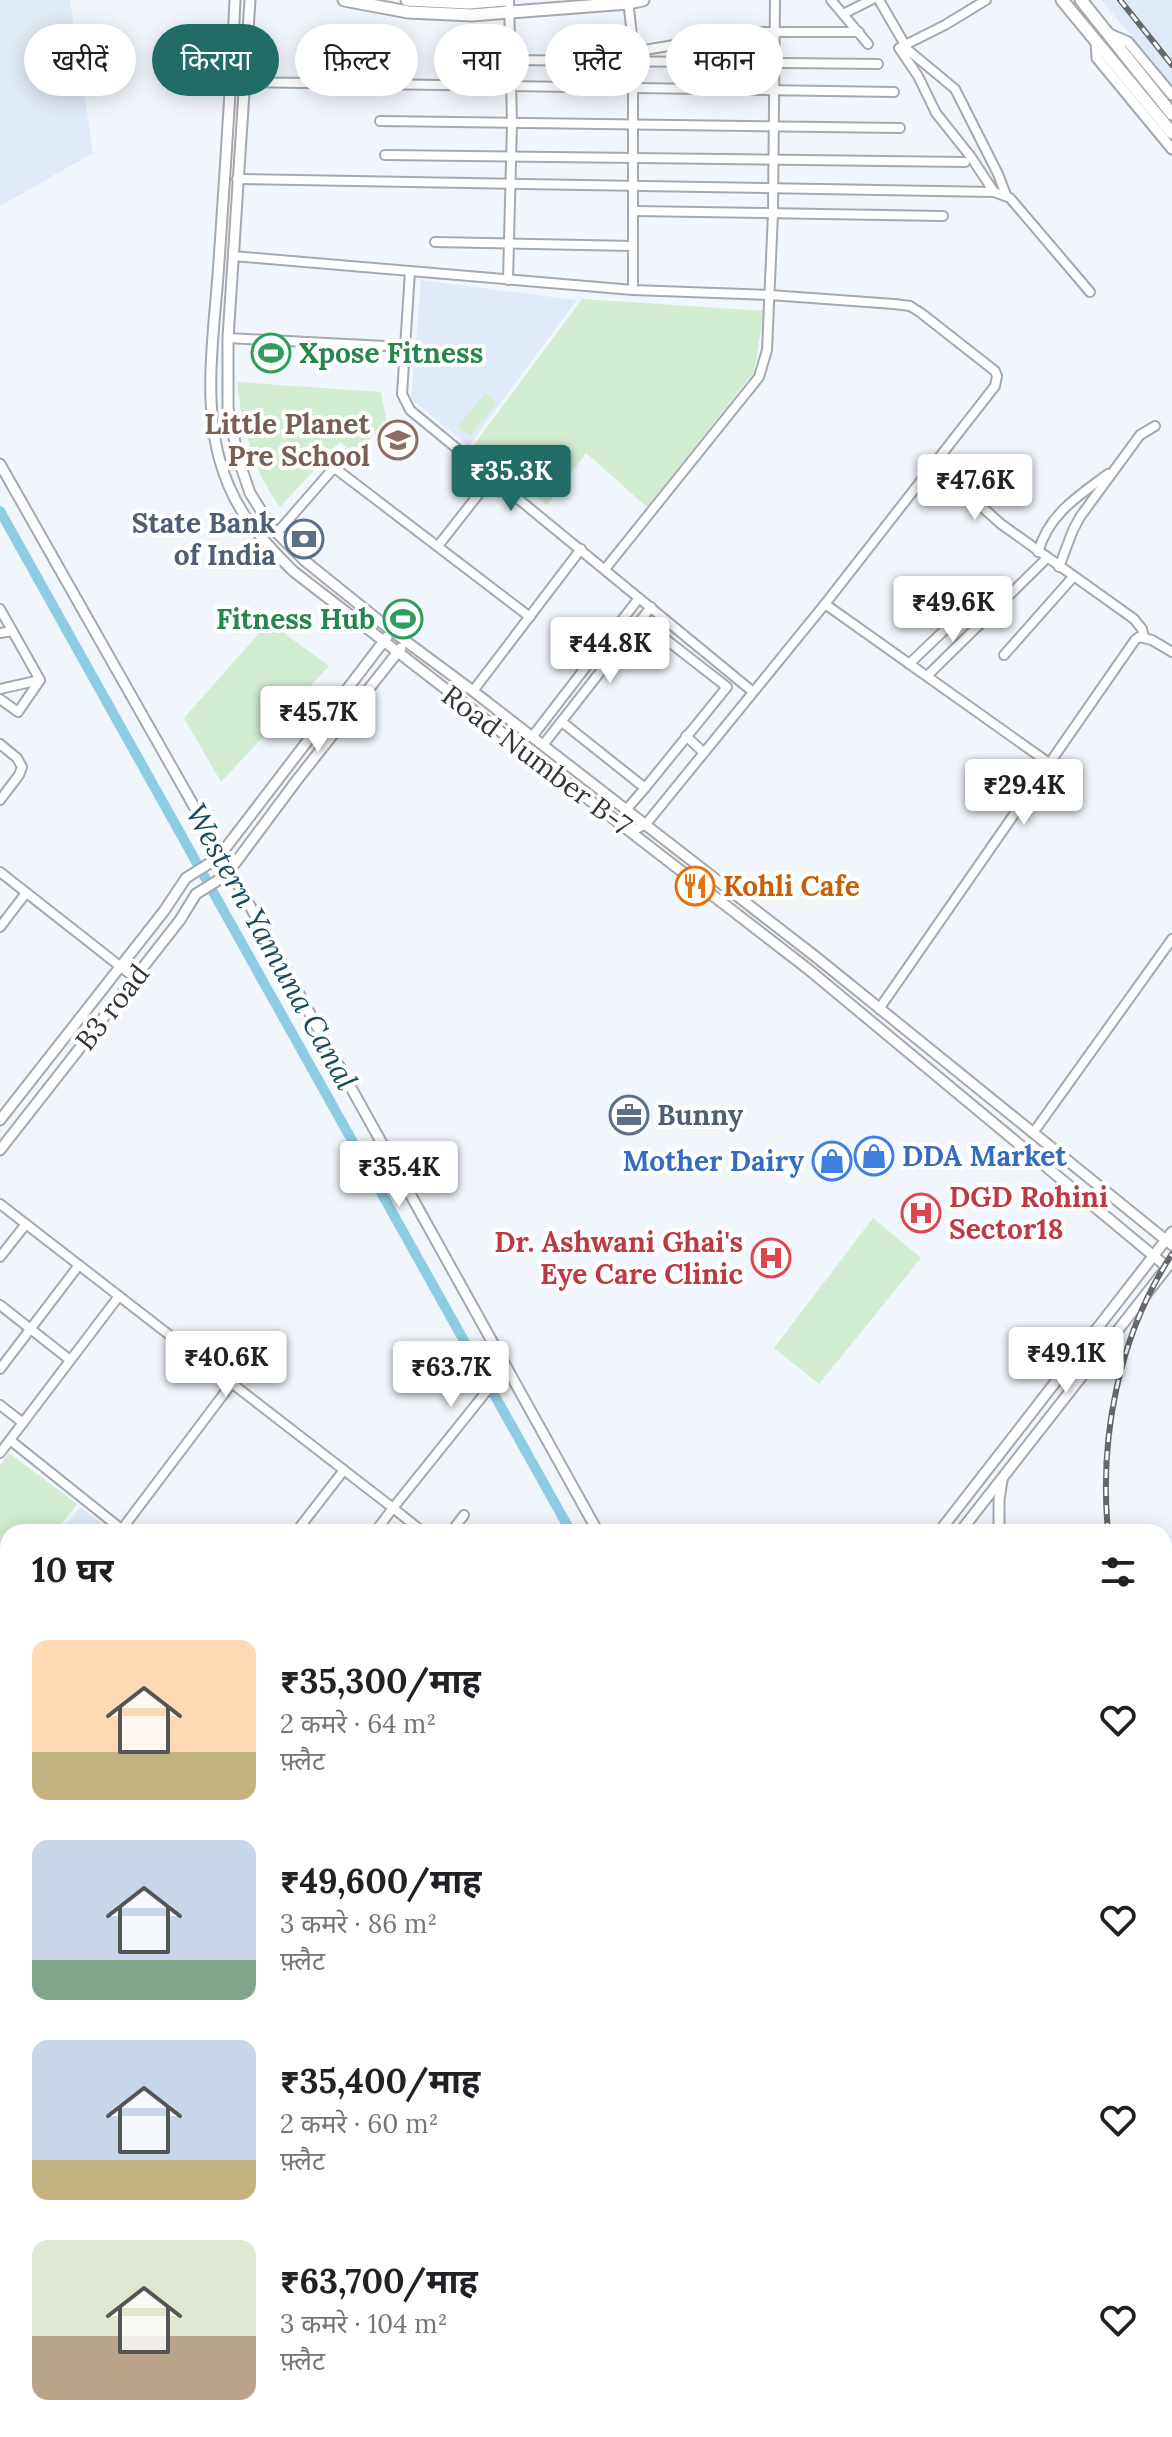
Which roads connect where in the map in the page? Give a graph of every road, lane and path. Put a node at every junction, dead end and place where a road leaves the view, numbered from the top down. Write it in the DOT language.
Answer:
graph roads {
  1 [pos="235,0"];
  2 [pos="250,0"];
  3 [pos="344,0"];
  4 [pos="407,0"];
  5 [pos="643,0"];
  6 [pos="775,0"];
  7 [pos="831,0"];
  8 [pos="871,0"];
  9 [pos="879,0"];
  10 [pos="986,0"];
  11 [pos="1062,0"];
  12 [pos="1081,0"];
  13 [pos="628,2"];
  14 [pos="508,4"];
  15 [pos="843,14"];
  16 [pos="249,24"];
  17 [pos="509,24"];
  18 [pos="630,24"];
  19 [pos="774,24"];
  20 [pos="783,31"];
  21 [pos="859,32"];
  22 [pos="1107,33"];
  23 [pos="1096,41"];
  24 [pos="868,44"];
  25 [pos="905,44"];
  26 [pos="783,63"];
  27 [pos="878,64"];
  28 [pos="279,83"];
  29 [pos="434,85"];
  30 [pos="783,91"];
  31 [pos="894,92"];
  32 [pos="1172,95"];
  33 [pos="244,96"];
  34 [pos="512,96"];
  35 [pos="633,96"];
  36 [pos="774,96"];
  37 [pos="1172,114"];
  38 [pos="380,121"];
  39 [pos="512,123"];
  40 [pos="633,124"];
  41 [pos="773,127"];
  42 [pos="900,128"];
  43 [pos="1172,133"];
  44 [pos="1172,149"];
  45 [pos="385,155"];
  46 [pos="511,156"];
  47 [pos="633,158"];
  48 [pos="774,161"];
  49 [pos="965,162"];
  50 [pos="237,179"];
  51 [pos="511,185"];
  52 [pos="633,187"];
  53 [pos="774,190"];
  54 [pos="994,192"];
  55 [pos="1006,195"];
  56 [pos="633,211"];
  57 [pos="773,213"];
  58 [pos="943,216"];
  59 [pos="435,242"];
  60 [pos="510,243"];
  61 [pos="633,246"];
  62 [pos="233,256"];
  63 [pos="410,271"];
  64 [pos="508,280"];
  65 [pos="633,290"];
  66 [pos="1090,292"];
  67 [pos="770,295"];
  68 [pos="228,338"];
  69 [pos="405,347"];
  70 [pos="1155,426"];
  71 [pos="0,464"];
  72 [pos="934,464"];
  73 [pos="1118,467"];
  74 [pos="492,477"];
  75 [pos="277,533"];
  76 [pos="438,546"];
  77 [pos="581,549"];
  78 [pos="1042,555"];
  79 [pos="1059,567"];
  80 [pos="605,569"];
  81 [pos="1073,577"];
  82 [pos="639,598"];
  83 [pos="975,601"];
  84 [pos="825,604"];
  85 [pos="651,607"];
  86 [pos="0,609"];
  87 [pos="530,617"];
  88 [pos="641,620"];
  89 [pos="12,631"];
  90 [pos="392,631"];
  91 [pos="0,633"];
  92 [pos="1144,637"];
  93 [pos="384,642"];
  94 [pos="406,642"];
  95 [pos="1172,652"];
  96 [pos="397,653"];
  97 [pos="1004,655"];
  98 [pos="909,664"];
  99 [pos="927,676"];
  100 [pos="40,680"];
  101 [pos="0,689"];
  102 [pos="473,691"];
  103 [pos="752,691"];
  104 [pos="0,699"];
  105 [pos="562,722"];
  106 [pos="686,736"];
  107 [pos="532,737"];
  108 [pos="0,744"];
  109 [pos="543,745"];
  110 [pos="703,752"];
  111 [pos="1049,763"];
  112 [pos="645,788"];
  113 [pos="0,800"];
  114 [pos="626,810"];
  115 [pos="646,824"];
  116 [pos="631,832"];
  117 [pos="220,856"];
  118 [pos="0,872"];
  119 [pos="227,873"];
  120 [pos="26,893"];
  121 [pos="0,927"];
  122 [pos="1172,939"];
  123 [pos="816,957"];
  124 [pos="120,966"];
  125 [pos="808,969"];
  126 [pos="135,978"];
  127 [pos="879,1009"];
  128 [pos="4,1108"];
  129 [pos="0,1120"];
  130 [pos="1033,1133"];
  131 [pos="0,1150"];
  132 [pos="0,1204"];
  133 [pos="26,1224"];
  134 [pos="1170,1239"];
  135 [pos="1155,1255"];
  136 [pos="0,1257"];
  137 [pos="1170,1264"];
  138 [pos="79,1265"];
  139 [pos="119,1296"];
  140 [pos="0,1305"];
  141 [pos="31,1330"];
  142 [pos="70,1360"];
  143 [pos="0,1369"];
  144 [pos="1065,1370"];
  145 [pos="502,1371"];
  146 [pos="1078,1381"];
  147 [pos="232,1383"];
  148 [pos="0,1405"];
  149 [pos="23,1423"];
  150 [pos="10,1440"];
  151 [pos="0,1453"];
  152 [pos="344,1470"];
  153 [pos="1003,1477"];
  154 [pos="393,1508"];
  155 [pos="464,1515"];
  156 [pos="948,1519"];
  157 [pos="116,1524"];
  158 [pos="128,1524"];
  159 [pos="302,1524"];
  160 [pos="381,1524"];
  161 [pos="413,1524"];
  162 [pos="457,1524"];
  163 [pos="593,1524"];
  164 [pos="945,1524"];
  165 [pos="953,1524"];
  166 [pos="967,1524"];
  167 [pos="999,1524"];
  1 -- 93 [label="street, Road Number B-7"];
  2 -- 16 [label="street, Road Number B-7"];
  3 -- 14 [label="main road"];
  4 -- 14 [label="main road"];
  5 -- 13 [label="main road"];
  6 -- 19 [label="street"];
  7 -- 15 [label="street"];
  8 -- 15 [label="street"];
  9 -- 25 [label="street"];
  10 -- 25 [label="street"];
  11 -- 23 [label="main road"];
  12 -- 22 [label="main road"];
  13 -- 14 [label="main road"];
  13 -- 18 [label="street"];
  14 -- 17 [label="street"];
  15 -- 21 [label="street"];
  20 -- 21 [label="street"];
  21 -- 24 [label="street"];
  22 -- 32 [label="street"];
  22 -- 37 [label="main road"];
  23 -- 43 [label="main road"];
  23 -- 44 [label="street"];
  25 -- 54 [label="street"];
  25 -- 55 [label="street"];
  26 -- 27 [label="street"];
  28 -- 29 [label="street"];
  30 -- 31 [label="street"];
  33 -- 50 [label="street, Road Number B-7"];
  34 -- 39 [label="street"];
  35 -- 40 [label="street"];
  36 -- 41 [label="street"];
  38 -- 39 [label="street"];
  39 -- 40 [label="street"];
  39 -- 46 [label="street"];
  40 -- 41 [label="street"];
  40 -- 47 [label="street"];
  41 -- 42 [label="street"];
  41 -- 48 [label="street"];
  45 -- 46 [label="street"];
  46 -- 47 [label="street"];
  46 -- 51 [label="street"];
  47 -- 48 [label="street"];
  47 -- 52 [label="street"];
  48 -- 49 [label="street"];
  48 -- 53 [label="street"];
  50 -- 51 [label="street"];
  50 -- 62 [label="street, Road Number B-7"];
  51 -- 52 [label="street"];
  51 -- 60 [label="street"];
  52 -- 53 [label="street"];
  52 -- 56 [label="street"];
  53 -- 54 [label="street"];
  53 -- 57 [label="street"];
  54 -- 55 [label="street"];
  55 -- 66 [label="street"];
  56 -- 57 [label="street"];
  56 -- 61 [label="street"];
  57 -- 58 [label="street"];
  57 -- 67 [label="street"];
  59 -- 60 [label="street"];
  60 -- 61 [label="street"];
  60 -- 64 [label="street"];
  61 -- 65 [label="street"];
  62 -- 63 [label="street"];
  62 -- 68 [label="street, Road Number B-7"];
  63 -- 64 [label="street"];
  63 -- 69 [label="street"];
  64 -- 65 [label="street"];
  65 -- 67 [label="street"];
  67 -- 72 [label="street"];
  67 -- 80 [label="street"];
  68 -- 69 [label="street"];
  68 -- 75 [label="street, Road Number B-7"];
  69 -- 74 [label="street"];
  70 -- 73 [label="street"];
  71 -- 117 [label="street"];
  72 -- 78 [label="street"];
  72 -- 84 [label="street"];
  73 -- 78 [label="street"];
  73 -- 79 [label="street"];
  74 -- 76 [label="street"];
  74 -- 77 [label="street"];
  75 -- 76 [label="street"];
  75 -- 90 [label="street, Road Number B-7"];
  76 -- 87 [label="street"];
  77 -- 80 [label="street"];
  77 -- 87 [label="street"];
  78 -- 79 [label="street"];
  78 -- 99 [label="street"];
  79 -- 81 [label="street"];
  80 -- 82 [label="street"];
  81 -- 92 [label="street"];
  81 -- 97 [label="street"];
  82 -- 85 [label="street"];
  82 -- 107 [label="street"];
  83 -- 98 [label="street"];
  84 -- 98 [label="street"];
  84 -- 103 [label="street"];
  85 -- 88 [label="street"];
  85 -- 103 [label="street"];
  86 -- 89 [label="street"];
  87 -- 102 [label="street"];
  88 -- 105 [label="street"];
  88 -- 106 [label="street"];
  89 -- 91 [label="street"];
  89 -- 100 [label="street"];
  90 -- 93 [label="street"];
  90 -- 94 [label="street, Road Number B-7"];
  92 -- 95 [label="street"];
  92 -- 111 [label="street"];
  93 -- 96 [label="street, Road Number B-7"];
  93 -- 117 [label="street"];
  94 -- 96 [label="street"];
  94 -- 102 [label="street, Road Number B-7"];
  96 -- 116 [label="street, Road Number B-7"];
  96 -- 119 [label="street"];
  98 -- 99 [label="street"];
  99 -- 111 [label="street"];
  100 -- 101 [label="street"];
  100 -- 104 [label="street"];
  102 -- 107 [label="street, Road Number B-7"];
  103 -- 110 [label="street"];
  105 -- 109 [label="street"];
  105 -- 112 [label="street"];
  106 -- 110 [label="street"];
  106 -- 112 [label="street"];
  107 -- 109 [label="street, Road Number B-7"];
  108 -- 113 [label="street"];
  109 -- 114 [label="street, Road Number B-7"];
  110 -- 115 [label="street"];
  111 -- 127 [label="street"];
  112 -- 114 [label="street"];
  114 -- 115 [label="street, Road Number B-7"];
  115 -- 116 [label="street"];
  115 -- 123 [label="street, Road Number B-7"];
  116 -- 125 [label="street, Road Number B-7"];
  117 -- 124 [label="street, B3 road"];
  118 -- 120 [label="street"];
  119 -- 126 [label="street, B3 road"];
  119 -- 145 [label="street"];
  120 -- 121 [label="street"];
  120 -- 124 [label="street"];
  122 -- 130 [label="street"];
  123 -- 125 [label="street"];
  123 -- 127 [label="street, Road Number B-7"];
  124 -- 126 [label="street"];
  124 -- 128 [label="street, B3 road"];
  125 -- 135 [label="street, Road Number B-7"];
  126 -- 131 [label="street, B3 road"];
  127 -- 130 [label="street, Road Number B-7"];
  128 -- 129 [label="street, B3 road"];
  130 -- 134 [label="street, Road Number B-7"];
  132 -- 133 [label="street"];
  133 -- 136 [label="street"];
  133 -- 138 [label="street"];
  134 -- 135 [label="street"];
  135 -- 137 [label="street, Road Number B-7"];
  135 -- 144 [label="street"];
  137 -- 146 [label="street"];
  138 -- 139 [label="street"];
  138 -- 141 [label="street"];
  139 -- 142 [label="street"];
  139 -- 147 [label="street"];
  140 -- 141 [label="street"];
  141 -- 142 [label="street"];
  141 -- 143 [label="street"];
  142 -- 149 [label="street"];
  144 -- 146 [label="street"];
  144 -- 156 [label="street"];
  145 -- 154 [label="street"];
  145 -- 163 [label="street"];
  146 -- 153 [label="street"];
  147 -- 152 [label="street"];
  147 -- 158 [label="street"];
  148 -- 149 [label="street"];
  149 -- 150 [label="street"];
  150 -- 151 [label="street"];
  150 -- 157 [label="street"];
  152 -- 154 [label="street"];
  152 -- 159 [label="street"];
  153 -- 166 [label="street"];
  153 -- 167 [label="street"];
  154 -- 160 [label="street"];
  154 -- 161 [label="street"];
  155 -- 162 [label="street"];
  156 -- 164 [label="street"];
  156 -- 165 [label="street"];
}
